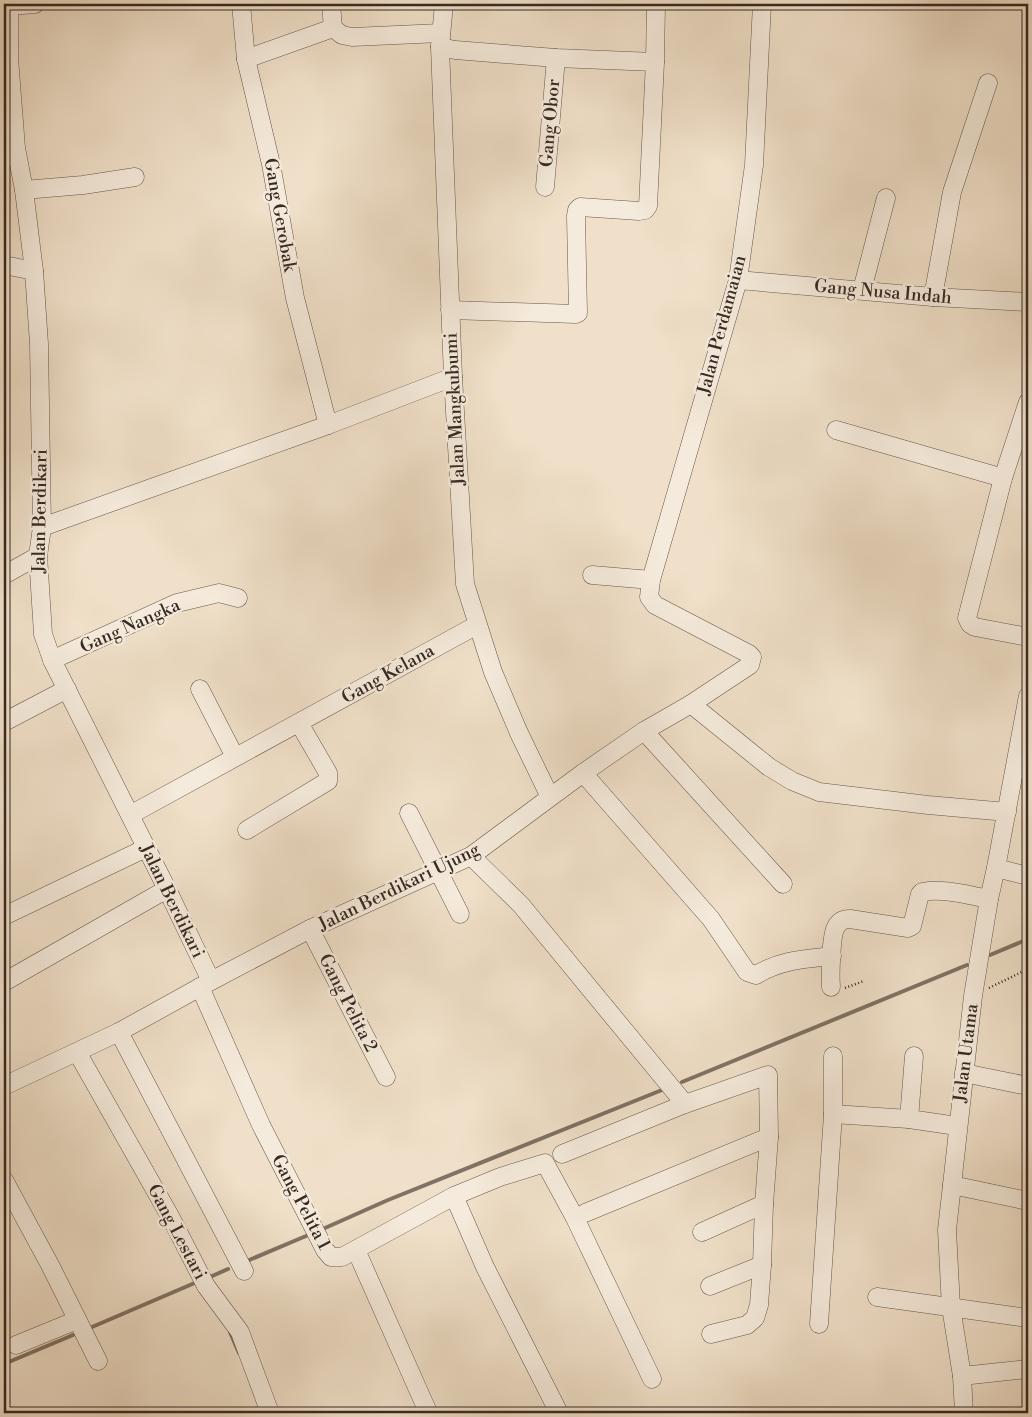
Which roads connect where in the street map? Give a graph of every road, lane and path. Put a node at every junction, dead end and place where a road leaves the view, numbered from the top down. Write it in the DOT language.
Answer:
graph roads {
  1 [pos="35,4"];
  2 [pos="241,4"];
  3 [pos="331,4"];
  4 [pos="444,4"];
  5 [pos="656,4"];
  6 [pos="762,4"];
  7 [pos="9,5"];
  8 [pos="333,28"];
  9 [pos="441,40"];
  10 [pos="556,58"];
  11 [pos="246,59"];
  12 [pos="655,62"];
  13 [pos="988,83"];
  14 [pos="135,177"];
  15 [pos="545,187"];
  16 [pos="24,190"];
  17 [pos="886,198"];
  18 [pos="4,265"];
  19 [pos="34,272"];
  20 [pos="738,280"];
  21 [pos="862,290"];
  22 [pos="933,297"];
  23 [pos="1028,302"];
  24 [pos="450,310"];
  25 [pos="453,377"];
  26 [pos="1028,402"];
  27 [pos="1026,420"];
  28 [pos="328,425"];
  29 [pos="836,430"];
  30 [pos="1003,478"];
  31 [pos="42,527"];
  32 [pos="38,556"];
  33 [pos="4,575"];
  34 [pos="592,575"];
  35 [pos="651,580"];
  36 [pos="238,598"];
  37 [pos="477,625"];
  38 [pos="1028,637"];
  39 [pos="52,660"];
  40 [pos="67,689"];
  41 [pos="200,689"];
  42 [pos="1028,696"];
  43 [pos="691,704"];
  44 [pos="4,722"];
  45 [pos="299,723"];
  46 [pos="644,731"];
  47 [pos="235,757"];
  48 [pos="583,773"];
  49 [pos="550,797"];
  50 [pos="1007,812"];
  51 [pos="409,813"];
  52 [pos="130,815"];
  53 [pos="247,830"];
  54 [pos="146,848"];
  55 [pos="471,856"];
  56 [pos="996,868"];
  57 [pos="438,872"];
  58 [pos="1028,876"];
  59 [pos="784,884"];
  60 [pos="167,889"];
  61 [pos="989,899"];
  62 [pos="460,914"];
  63 [pos="4,916"];
  64 [pos="310,929"];
  65 [pos="832,956"];
  66 [pos="1028,969"];
  67 [pos="864,981"];
  68 [pos="4,982"];
  69 [pos="206,984"];
  70 [pos="831,987"];
  71 [pos="973,996"];
  72 [pos="119,1032"];
  73 [pos="77,1052"];
  74 [pos="834,1056"];
  75 [pos="914,1056"];
  76 [pos="964,1073"];
  77 [pos="386,1077"];
  78 [pos="4,1086"];
  79 [pos="1028,1086"];
  80 [pos="685,1104"];
  81 [pos="834,1114"];
  82 [pos="909,1119"];
  83 [pos="958,1126"];
  84 [pos="769,1137"];
  85 [pos="562,1154"];
  86 [pos="4,1180"];
  87 [pos="952,1184"];
  88 [pos="454,1196"];
  89 [pos="1028,1201"];
  90 [pos="764,1204"];
  91 [pos="585,1212"];
  92 [pos="702,1232"];
  93 [pos="356,1250"];
  94 [pos="762,1264"];
  95 [pos="244,1271"];
  96 [pos="710,1286"];
  97 [pos="877,1297"];
  98 [pos="951,1307"];
  99 [pos="1028,1318"];
  100 [pos="77,1320"];
  101 [pos="819,1324"];
  102 [pos="711,1334"];
  103 [pos="16,1345"];
  104 [pos="98,1360"];
  105 [pos="1028,1369"];
  106 [pos="962,1376"];
  107 [pos="652,1379"];
  108 [pos="428,1412"];
  109 [pos="270,1413"];
  110 [pos="559,1413"];
  111 [pos="964,1413"];
  1 -- 7 [label="street"];
  2 -- 11 [label="street, Gang Gerobak"];
  3 -- 8 [label="street"];
  4 -- 9 [label="street, Jalan Mangkubumi"];
  5 -- 12 [label="street"];
  6 -- 20 [label="street, Jalan Perdamaian"];
  7 -- 16 [label="street, Jalan Berdikari"];
  8 -- 9 [label="street"];
  8 -- 11 [label="street"];
  9 -- 10 [label="street"];
  9 -- 24 [label="street, Jalan Mangkubumi"];
  10 -- 12 [label="street"];
  10 -- 15 [label="street, Gang Obor"];
  11 -- 28 [label="street, Gang Gerobak"];
  12 -- 24 [label="street"];
  13 -- 22 [label="street"];
  14 -- 16 [label="street"];
  16 -- 19 [label="street, Jalan Berdikari"];
  17 -- 21 [label="street"];
  18 -- 19 [label="street"];
  19 -- 31 [label="street, Jalan Berdikari"];
  20 -- 21 [label="street, Gang Nusa Indah"];
  20 -- 35 [label="street, Jalan Perdamaian"];
  21 -- 22 [label="street, Gang Nusa Indah"];
  22 -- 23 [label="street, Gang Nusa Indah"];
  24 -- 25 [label="street, Jalan Mangkubumi"];
  25 -- 28 [label="street"];
  25 -- 37 [label="street, Jalan Mangkubumi"];
  26 -- 27 [label="street"];
  27 -- 30 [label="street"];
  28 -- 31 [label="street"];
  29 -- 30 [label="street"];
  30 -- 38 [label="street"];
  31 -- 32 [label="street, Jalan Berdikari"];
  32 -- 33 [label="street"];
  32 -- 39 [label="street, Jalan Berdikari"];
  34 -- 35 [label="street"];
  35 -- 43 [label="street, Jalan Berdikari Ujung"];
  36 -- 39 [label="street, Gang Nangka"];
  37 -- 45 [label="street, Gang Kelana"];
  37 -- 49 [label="street, Jalan Mangkubumi"];
  39 -- 40 [label="street, Jalan Berdikari"];
  40 -- 44 [label="street"];
  40 -- 52 [label="street, Jalan Berdikari"];
  41 -- 47 [label="street"];
  42 -- 50 [label="street, Jalan Utama"];
  43 -- 46 [label="street, Jalan Berdikari Ujung"];
  43 -- 50 [label="street"];
  45 -- 47 [label="street, Gang Kelana"];
  45 -- 53 [label="street"];
  46 -- 48 [label="street, Jalan Berdikari Ujung"];
  46 -- 59 [label="street"];
  47 -- 52 [label="street, Gang Kelana"];
  48 -- 49 [label="street, Jalan Berdikari Ujung"];
  48 -- 65 [label="street"];
  49 -- 55 [label="street, Jalan Berdikari Ujung"];
  50 -- 56 [label="street, Jalan Utama"];
  51 -- 57 [label="street"];
  52 -- 54 [label="street, Jalan Berdikari"];
  54 -- 60 [label="street, Jalan Berdikari"];
  54 -- 63 [label="street"];
  55 -- 57 [label="street, Jalan Berdikari Ujung"];
  55 -- 80 [label="street"];
  56 -- 58 [label="street"];
  56 -- 61 [label="street, Jalan Utama"];
  57 -- 62 [label="street"];
  57 -- 64 [label="street, Jalan Berdikari Ujung"];
  60 -- 68 [label="street"];
  60 -- 69 [label="street, Jalan Berdikari"];
  61 -- 65 [label="street"];
  61 -- 71 [label="street, Jalan Utama"];
  64 -- 69 [label="street, Jalan Berdikari Ujung"];
  64 -- 77 [label="street, Gang Pelita 2"];
  65 -- 70 [label="street"];
  66 -- 71 [label="path"];
  67 -- 70 [label="path"];
  69 -- 72 [label="street, Jalan Berdikari Ujung"];
  69 -- 93 [label="street, Gang Pelita 1"];
  71 -- 76 [label="street, Jalan Utama"];
  72 -- 73 [label="street, Jalan Berdikari Ujung"];
  72 -- 95 [label="street"];
  73 -- 78 [label="street, Jalan Berdikari Ujung"];
  73 -- 109 [label="street, Gang Lestari"];
  74 -- 81 [label="street"];
  75 -- 82 [label="street"];
  76 -- 79 [label="street"];
  76 -- 83 [label="street, Jalan Utama"];
  80 -- 84 [label="street"];
  80 -- 85 [label="street"];
  81 -- 82 [label="street"];
  81 -- 101 [label="street"];
  82 -- 83 [label="street"];
  83 -- 87 [label="street, Jalan Utama"];
  84 -- 90 [label="street"];
  84 -- 91 [label="street"];
  86 -- 100 [label="street"];
  87 -- 89 [label="street"];
  87 -- 98 [label="street, Jalan Utama"];
  88 -- 93 [label="street, Gang Pelita 1"];
  88 -- 107 [label="street, Gang Pelita 1"];
  88 -- 110 [label="street"];
  90 -- 92 [label="street"];
  90 -- 94 [label="street"];
  93 -- 108 [label="street"];
  94 -- 96 [label="street"];
  94 -- 102 [label="street"];
  97 -- 98 [label="street"];
  98 -- 99 [label="street"];
  98 -- 106 [label="street, Jalan Utama"];
  100 -- 103 [label="street"];
  100 -- 104 [label="street"];
  105 -- 106 [label="street"];
  106 -- 111 [label="street, Jalan Utama"];
}
